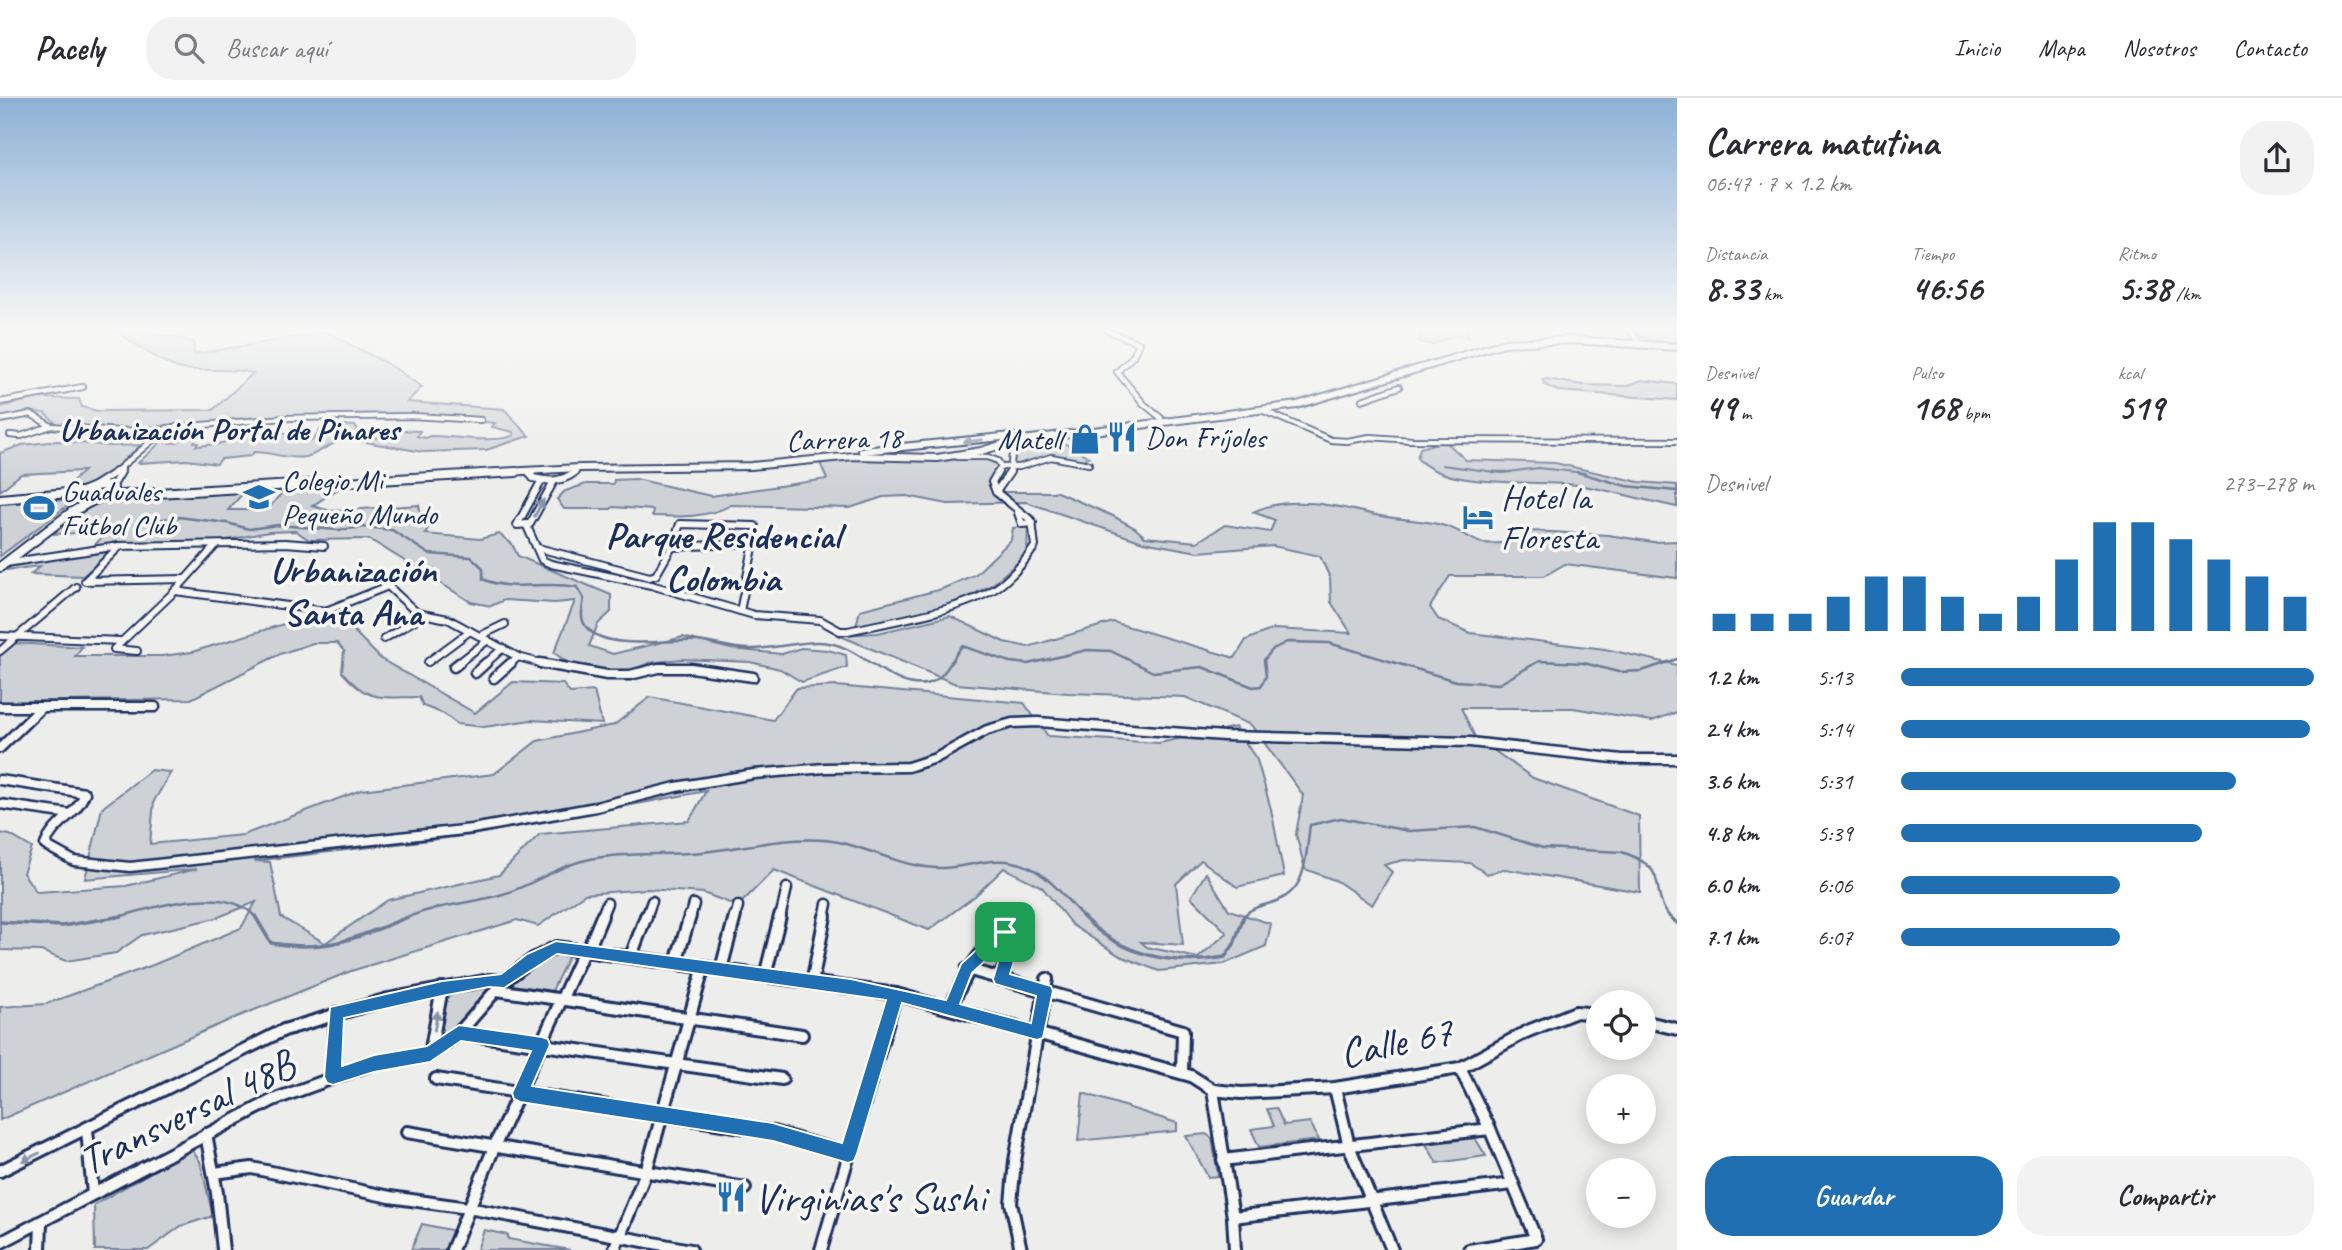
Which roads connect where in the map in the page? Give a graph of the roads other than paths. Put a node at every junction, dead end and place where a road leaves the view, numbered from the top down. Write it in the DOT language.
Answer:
graph roads {
  1 [pos="1123,381"];
  2 [pos="1364,381"];
  3 [pos="1381,381"];
  4 [pos="83,387"];
  5 [pos="1399,387"];
  6 [pos="1357,388"];
  7 [pos="1371,395"];
  8 [pos="1362,400"];
  9 [pos="0,402"];
  10 [pos="1264,411"];
  11 [pos="1161,418"];
  12 [pos="0,420"];
  13 [pos="481,421"];
  14 [pos="51,426"];
  15 [pos="161,430"];
  16 [pos="10,435"];
  17 [pos="1020,440"];
  18 [pos="1677,440"];
  19 [pos="931,446"];
  20 [pos="941,457"];
  21 [pos="1089,464"];
  22 [pos="1001,467"];
  23 [pos="122,468"];
  24 [pos="579,468"];
  25 [pos="1012,468"];
  26 [pos="529,471"];
  27 [pos="542,481"];
  28 [pos="554,481"];
  29 [pos="93,486"];
  30 [pos="112,487"];
  31 [pos="996,492"];
  32 [pos="77,496"];
  33 [pos="105,496"];
  34 [pos="93,500"];
  35 [pos="0,501"];
  36 [pos="526,524"];
  37 [pos="755,526"];
  38 [pos="216,545"];
  39 [pos="120,546"];
  40 [pos="324,546"];
  41 [pos="673,547"];
  42 [pos="537,548"];
  43 [pos="2,564"];
  44 [pos="185,579"];
  45 [pos="76,587"];
  46 [pos="175,591"];
  47 [pos="740,611"];
  48 [pos="423,615"];
  49 [pos="505,624"];
  50 [pos="470,631"];
  51 [pos="0,636"];
  52 [pos="480,636"];
  53 [pos="18,637"];
  54 [pos="384,639"];
  55 [pos="488,640"];
  56 [pos="121,641"];
  57 [pos="503,648"];
  58 [pos="0,651"];
  59 [pos="138,651"];
  60 [pos="518,657"];
  61 [pos="428,662"];
  62 [pos="454,667"];
  63 [pos="475,673"];
  64 [pos="752,677"];
  65 [pos="494,678"];
  66 [pos="0,707"];
  67 [pos="155,707"];
  68 [pos="40,709"];
  69 [pos="0,748"];
  70 [pos="1677,759"];
  71 [pos="0,780"];
  72 [pos="0,804"];
  73 [pos="70,814"];
  74 [pos="787,888"];
  75 [pos="652,901"];
  76 [pos="607,903"];
  77 [pos="694,904"];
  78 [pos="827,904"];
  79 [pos="738,906"];
  80 [pos="586,950"];
  81 [pos="631,956"];
  82 [pos="677,962"];
  83 [pos="704,966"];
  84 [pos="721,969"];
  85 [pos="967,969"];
  86 [pos="765,976"];
  87 [pos="1000,979"];
  88 [pos="1047,979"];
  89 [pos="812,983"];
  90 [pos="500,985"];
  91 [pos="442,988"];
  92 [pos="1045,991"];
  93 [pos="896,994"];
  94 [pos="563,998"];
  95 [pos="950,1008"];
  96 [pos="336,1013"];
  97 [pos="1586,1013"];
  98 [pos="690,1018"];
  99 [pos="1656,1024"];
  100 [pos="1677,1030"];
  101 [pos="1037,1032"];
  102 [pos="459,1033"];
  103 [pos="802,1035"];
  104 [pos="542,1045"];
  105 [pos="430,1054"];
  106 [pos="677,1065"];
  107 [pos="1460,1068"];
  108 [pos="1182,1073"];
  109 [pos="333,1077"];
  110 [pos="436,1079"];
  111 [pos="782,1079"];
  112 [pos="1335,1088"];
  113 [pos="1213,1090"];
  114 [pos="520,1093"];
  115 [pos="663,1116"];
  116 [pos="1490,1129"];
  117 [pos="87,1130"];
  118 [pos="407,1132"];
  119 [pos="206,1134"];
  120 [pos="495,1145"];
  121 [pos="1349,1146"];
  122 [pos="848,1154"];
  123 [pos="1223,1160"];
  124 [pos="0,1171"];
  125 [pos="646,1172"];
  126 [pos="214,1173"];
  127 [pos="1513,1184"];
  128 [pos="745,1188"];
  129 [pos="93,1194"];
  130 [pos="1372,1202"];
  131 [pos="468,1208"];
  132 [pos="1233,1217"];
  133 [pos="41,1222"];
  134 [pos="619,1237"];
  135 [pos="0,1243"];
  136 [pos="40,1250"];
  137 [pos="223,1250"];
  138 [pos="452,1250"];
  139 [pos="614,1250"];
  140 [pos="691,1250"];
  141 [pos="821,1250"];
  142 [pos="1021,1250"];
  143 [pos="1235,1250"];
  144 [pos="1392,1250"];
  145 [pos="1469,1250"];
  1 -- 11 [label="street"];
  2 -- 11 [label="main road, Carrera 18"];
  3 -- 6 [label="main road, Carrera 18"];
  4 -- 9 [label="street"];
  5 -- 7 [label="street"];
  6 -- 7 [label="street"];
  6 -- 10 [label="main road, Carrera 18"];
  7 -- 8 [label="street"];
  10 -- 17 [label="main road, Carrera 18"];
  10 -- 18 [label="street"];
  11 -- 19 [label="main road, Carrera 18, one-way"];
  12 -- 14 [label="street"];
  13 -- 15 [label="street"];
  14 -- 15 [label="street"];
  14 -- 16 [label="street"];
  15 -- 23 [label="street"];
  17 -- 20 [label="main road, Carrera 18"];
  17 -- 25 [label="street"];
  19 -- 20 [label="main road"];
  19 -- 30 [label="main road, Carrera 18"];
  20 -- 22 [label="street"];
  20 -- 24 [label="main road, Carrera 18"];
  21 -- 25 [label="street"];
  22 -- 25 [label="street"];
  22 -- 31 [label="street"];
  23 -- 29 [label="street"];
  23 -- 30 [label="street"];
  24 -- 26 [label="main road, Carrera 18"];
  24 -- 28 [label="street"];
  25 -- 31 [label="street"];
  26 -- 27 [label="street"];
  26 -- 33 [label="main road, Carrera 18"];
  27 -- 28 [label="street"];
  27 -- 36 [label="street"];
  36 -- 28 [label="street, one-way"];
  29 -- 30 [label="main road, Carrera 18"];
  29 -- 32 [label="main road"];
  30 -- 33 [label="main road"];
  31 -- 47 [label="street"];
  32 -- 34 [label="main road"];
  32 -- 35 [label="main road"];
  32 -- 43 [label="main road"];
  33 -- 34 [label="main road"];
  34 -- 43 [label="main road"];
  36 -- 42 [label="street"];
  37 -- 41 [label="street"];
  38 -- 39 [label="street"];
  38 -- 40 [label="street"];
  38 -- 44 [label="street"];
  39 -- 43 [label="street"];
  39 -- 44 [label="street"];
  41 -- 42 [label="street"];
  41 -- 47 [label="street"];
  42 -- 47 [label="street"];
  44 -- 46 [label="street"];
  45 -- 53 [label="street"];
  46 -- 48 [label="street"];
  46 -- 56 [label="street"];
  48 -- 50 [label="street"];
  48 -- 54 [label="street"];
  49 -- 52 [label="street"];
  50 -- 52 [label="street"];
  50 -- 61 [label="street"];
  51 -- 53 [label="street"];
  52 -- 55 [label="street"];
  53 -- 56 [label="street"];
  53 -- 58 [label="street"];
  55 -- 57 [label="street"];
  55 -- 62 [label="street"];
  56 -- 59 [label="street"];
  57 -- 60 [label="street"];
  57 -- 63 [label="street"];
  60 -- 64 [label="street"];
  60 -- 65 [label="street"];
  66 -- 68 [label="street"];
  67 -- 68 [label="street"];
  68 -- 69 [label="street"];
  70 -- 73 [label="street"];
  71 -- 73 [label="street"];
  72 -- 73 [label="street"];
  74 -- 86 [label="street"];
  75 -- 81 [label="street"];
  76 -- 80 [label="street"];
  77 -- 82 [label="street"];
  78 -- 89 [label="street"];
  79 -- 84 [label="street"];
  80 -- 81 [label="street, Transversal 48B"];
  80 -- 90 [label="street, Transversal 48B"];
  80 -- 94 [label="street"];
  81 -- 82 [label="street, Transversal 48B"];
  82 -- 83 [label="street, Transversal 48B"];
  83 -- 84 [label="street, Transversal 48B"];
  83 -- 98 [label="street"];
  84 -- 86 [label="street, Transversal 48B"];
  85 -- 87 [label="street"];
  85 -- 87 [label="street"];
  85 -- 95 [label="street"];
  86 -- 89 [label="street, Transversal 48B"];
  87 -- 92 [label="street"];
  88 -- 92 [label="street"];
  89 -- 93 [label="street, Transversal 48B"];
  90 -- 91 [label="street"];
  90 -- 94 [label="street"];
  90 -- 102 [label="street, Transversal 48B"];
  91 -- 96 [label="street"];
  105 -- 91 [label="street, one-way"];
  92 -- 101 [label="street"];
  92 -- 108 [label="street"];
  93 -- 95 [label="street, Transversal 48B"];
  93 -- 122 [label="street"];
  94 -- 98 [label="street"];
  94 -- 104 [label="street"];
  95 -- 101 [label="street, Transversal 48B"];
  96 -- 109 [label="street"];
  96 -- 117 [label="street"];
  97 -- 107 [label="street, Calle 67"];
  98 -- 103 [label="street"];
  98 -- 106 [label="street"];
  99 -- 100 [label="street"];
  101 -- 108 [label="street, Transversal 48B"];
  101 -- 142 [label="street"];
  102 -- 104 [label="street"];
  102 -- 105 [label="street, Transversal 48B"];
  104 -- 106 [label="street"];
  104 -- 114 [label="street"];
  105 -- 109 [label="street, Transversal 48B"];
  106 -- 111 [label="street"];
  106 -- 115 [label="street"];
  107 -- 112 [label="street, Calle 67"];
  107 -- 116 [label="street"];
  108 -- 113 [label="street, Transversal 48B"];
  109 -- 119 [label="street, Transversal 48B"];
  110 -- 114 [label="street"];
  112 -- 113 [label="street, Calle 67"];
  112 -- 121 [label="street"];
  113 -- 123 [label="street"];
  114 -- 115 [label="street"];
  114 -- 120 [label="street"];
  115 -- 122 [label="street"];
  115 -- 125 [label="street"];
  116 -- 121 [label="street"];
  116 -- 127 [label="street"];
  117 -- 124 [label="street, one-way"];
  117 -- 129 [label="street"];
  118 -- 120 [label="street"];
  119 -- 126 [label="street"];
  119 -- 129 [label="street, Transversal 48B"];
  120 -- 125 [label="street"];
  120 -- 131 [label="street"];
  121 -- 123 [label="street"];
  121 -- 130 [label="street"];
  122 -- 141 [label="street"];
  123 -- 132 [label="street"];
  125 -- 128 [label="street"];
  125 -- 134 [label="street"];
  126 -- 131 [label="street"];
  126 -- 137 [label="street"];
  127 -- 130 [label="street"];
  127 -- 145 [label="street"];
  129 -- 133 [label="street, Transversal 48B"];
  130 -- 132 [label="street"];
  130 -- 144 [label="street"];
  131 -- 134 [label="street"];
  131 -- 138 [label="street"];
  132 -- 143 [label="street"];
  133 -- 135 [label="street, Transversal 48B"];
  133 -- 136 [label="street"];
  134 -- 139 [label="street"];
  134 -- 140 [label="street"];
}
